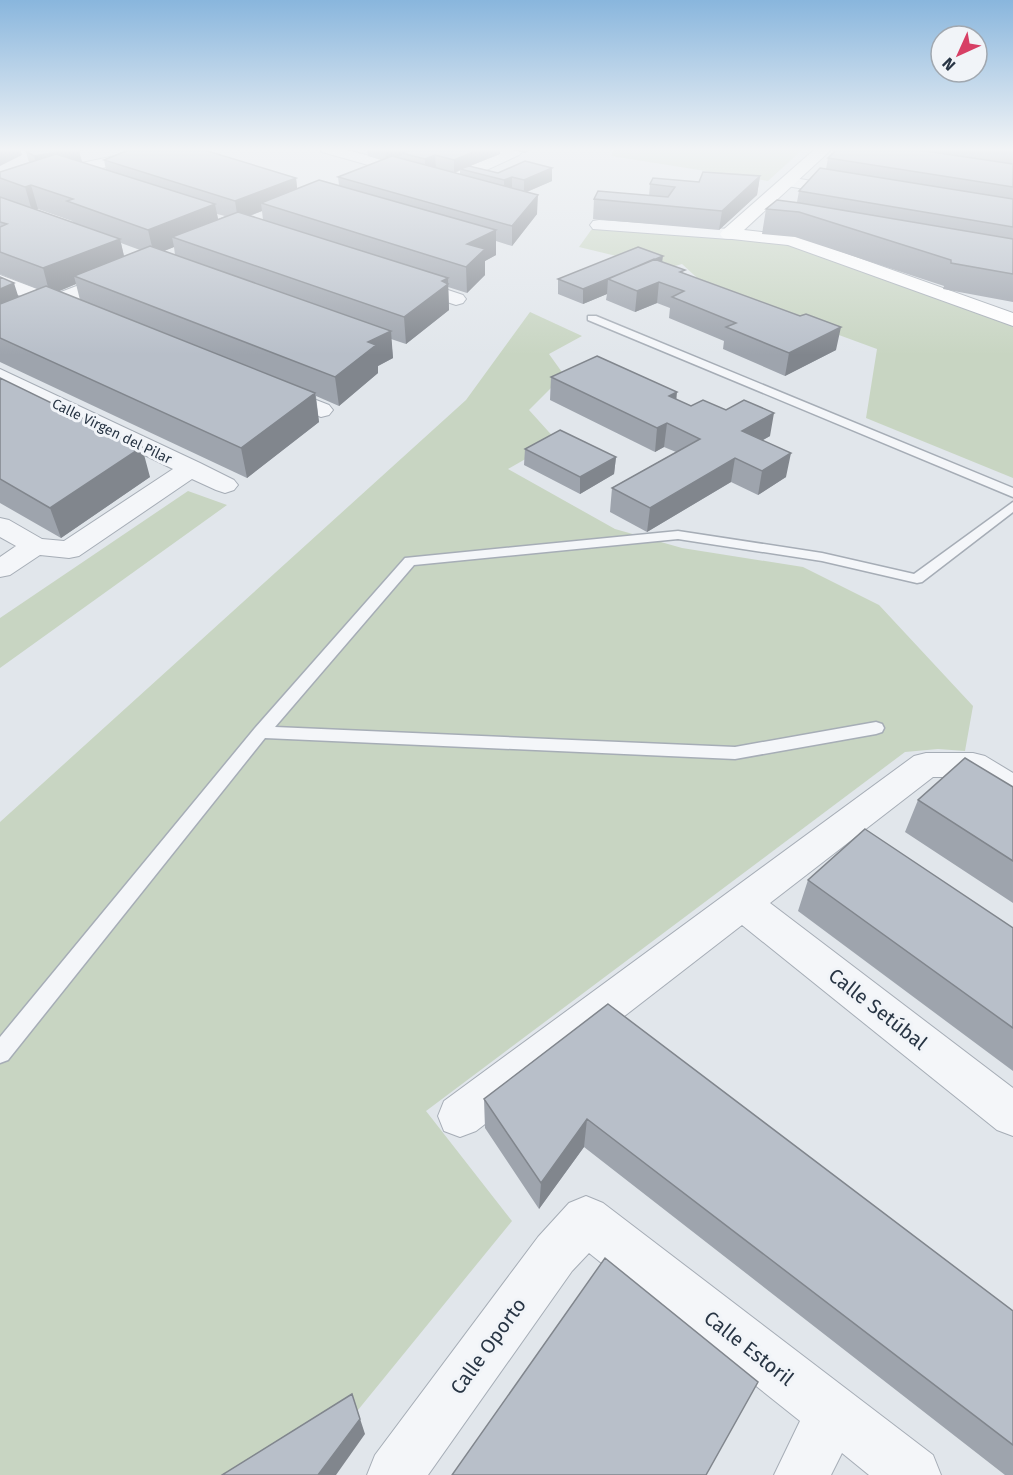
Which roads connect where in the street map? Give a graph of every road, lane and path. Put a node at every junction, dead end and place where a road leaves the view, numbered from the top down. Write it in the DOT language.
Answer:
graph roads {
  1 [pos="746,218"];
  2 [pos="598,225"];
  3 [pos="729,234"];
  4 [pos="141,267"];
  5 [pos="391,277"];
  6 [pos="0,281"];
  7 [pos="456,298"];
  8 [pos="53,302"];
  9 [pos="85,315"];
  10 [pos="1009,315"];
  11 [pos="592,318"];
  12 [pos="0,324"];
  13 [pos="0,376"];
  14 [pos="257,384"];
  15 [pos="321,410"];
  16 [pos="191,468"];
  17 [pos="225,485"];
  18 [pos="1013,493"];
  19 [pos="1013,506"];
  20 [pos="0,526"];
  21 [pos="35,546"];
  22 [pos="0,569"];
  23 [pos="876,728"];
  24 [pos="261,732"];
  25 [pos="1013,789"];
  26 [pos="743,903"];
  27 [pos="0,1053"];
  28 [pos="1013,1115"];
  29 [pos="460,1116"];
  30 [pos="586,1221"];
  31 [pos="833,1413"];
  32 [pos="395,1475"];
  33 [pos="802,1475"];
  34 [pos="913,1475"];
  1 -- 3 [label="street"];
  2 -- 3 [label="street"];
  3 -- 10 [label="street"];
  4 -- 8 [label="street"];
  5 -- 7 [label="street"];
  6 -- 8 [label="street"];
  8 -- 9 [label="street"];
  8 -- 12 [label="street"];
  11 -- 18 [label="lane"];
  13 -- 16 [label="street, Calle Virgen del Pilar"];
  14 -- 15 [label="street"];
  16 -- 17 [label="street, Calle Virgen del Pilar"];
  16 -- 21 [label="street"];
  19 -- 24 [label="lane"];
  20 -- 21 [label="street"];
  21 -- 22 [label="street"];
  23 -- 24 [label="lane"];
  24 -- 27 [label="lane"];
  25 -- 26 [label="street"];
  26 -- 28 [label="street, Calle Setúbal"];
  26 -- 29 [label="street"];
  30 -- 31 [label="street, Calle Estoril"];
  30 -- 32 [label="street, Calle Oporto"];
  31 -- 33 [label="street"];
  31 -- 34 [label="street, Calle Estoril"];
}
